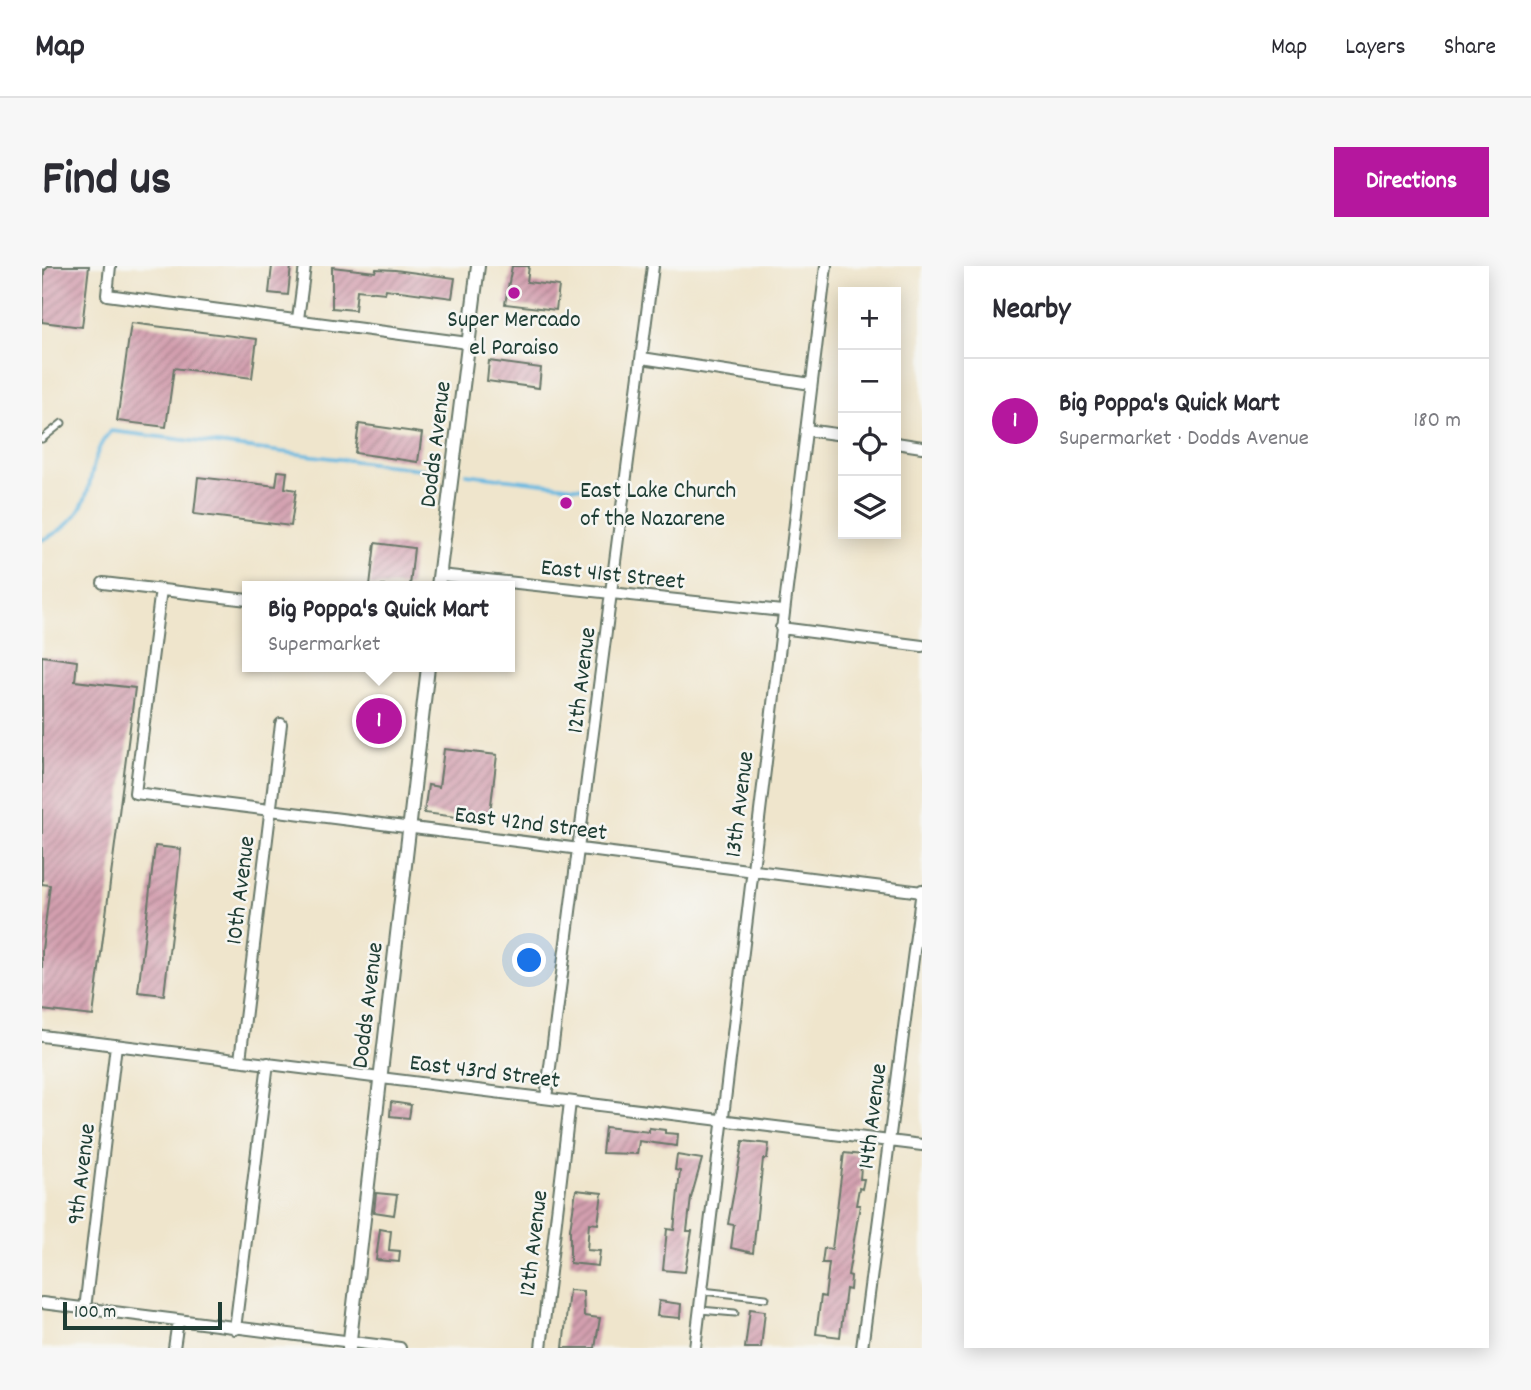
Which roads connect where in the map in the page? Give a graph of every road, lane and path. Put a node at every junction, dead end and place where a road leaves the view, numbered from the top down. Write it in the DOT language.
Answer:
graph roads {
  1 [pos="110,266"];
  2 [pos="305,266"];
  3 [pos="653,266"];
  4 [pos="826,266"];
  5 [pos="475,267"];
  6 [pos="298,319"];
  7 [pos="468,343"];
  8 [pos="642,358"];
  9 [pos="811,384"];
  10 [pos="62,422"];
  11 [pos="806,430"];
  12 [pos="838,434"];
  13 [pos="42,439"];
  14 [pos="901,444"];
  15 [pos="922,447"];
  16 [pos="439,581"];
  17 [pos="103,583"];
  18 [pos="515,587"];
  19 [pos="161,589"];
  20 [pos="612,594"];
  21 [pos="242,599"];
  22 [pos="782,611"];
  23 [pos="781,628"];
  24 [pos="922,646"];
  25 [pos="427,672"];
  26 [pos="281,724"];
  27 [pos="270,810"];
  28 [pos="408,828"];
  29 [pos="580,848"];
  30 [pos="751,870"];
  31 [pos="922,891"];
  32 [pos="42,1036"];
  33 [pos="116,1045"];
  34 [pos="240,1060"];
  35 [pos="268,1063"];
  36 [pos="378,1078"];
  37 [pos="546,1098"];
  38 [pos="570,1102"];
  39 [pos="723,1122"];
  40 [pos="889,1141"];
  41 [pos="922,1145"];
  42 [pos="702,1291"];
  43 [pos="766,1298"];
  44 [pos="42,1303"];
  45 [pos="85,1309"];
  46 [pos="700,1310"];
  47 [pos="735,1313"];
  48 [pos="178,1321"];
  49 [pos="235,1329"];
  50 [pos="349,1345"];
  51 [pos="174,1348"];
  52 [pos="400,1348"];
  53 [pos="541,1348"];
  54 [pos="695,1348"];
  55 [pos="862,1348"];
  1 -- 6 [label="street"];
  2 -- 6 [label="street"];
  3 -- 8 [label="street, 12th Avenue"];
  4 -- 9 [label="street, 13th Avenue"];
  5 -- 7 [label="street, Dodds Avenue"];
  6 -- 7 [label="street"];
  7 -- 16 [label="street, Dodds Avenue"];
  8 -- 9 [label="street"];
  8 -- 20 [label="street, 12th Avenue"];
  9 -- 11 [label="street, 13th Avenue"];
  10 -- 13 [label="lane"];
  11 -- 12 [label="street"];
  11 -- 22 [label="street, 13th Avenue"];
  14 -- 15 [label="street"];
  17 -- 19 [label="street"];
  18 -- 20 [label="street, East 41st Street"];
  19 -- 21 [label="street"];
  19 -- 27 [label="street, East 42nd Street"];
  20 -- 22 [label="street, East 41st Street"];
  20 -- 29 [label="street, 12th Avenue"];
  22 -- 23 [label="street, 13th Avenue"];
  23 -- 24 [label="street"];
  23 -- 30 [label="street, 13th Avenue"];
  25 -- 28 [label="street, Dodds Avenue"];
  26 -- 27 [label="street, 10th Avenue"];
  27 -- 28 [label="street, East 42nd Street"];
  27 -- 34 [label="street, 10th Avenue"];
  28 -- 29 [label="street, East 42nd Street"];
  28 -- 36 [label="street, Dodds Avenue"];
  29 -- 30 [label="street, East 42nd Street"];
  29 -- 37 [label="street, 12th Avenue"];
  30 -- 31 [label="street, East 42nd Street"];
  30 -- 39 [label="street, 13th Avenue"];
  31 -- 40 [label="street, 14th Avenue"];
  32 -- 33 [label="street, East 43rd Street"];
  33 -- 34 [label="street, East 43rd Street"];
  33 -- 45 [label="street, 9th Avenue"];
  34 -- 35 [label="street, East 43rd Street"];
  35 -- 36 [label="street, East 43rd Street"];
  35 -- 49 [label="street"];
  36 -- 37 [label="street, East 43rd Street"];
  36 -- 50 [label="street, Dodds Avenue"];
  37 -- 38 [label="street, East 43rd Street"];
  38 -- 39 [label="street, East 43rd Street"];
  38 -- 53 [label="street, 12th Avenue"];
  39 -- 40 [label="street, East 43rd Street"];
  39 -- 42 [label="street, 13th Avenue"];
  40 -- 41 [label="street, East 43rd Street"];
  40 -- 55 [label="street, 14th Avenue"];
  42 -- 43 [label="lane"];
  42 -- 46 [label="street, 13th Avenue"];
  44 -- 45 [label="street"];
  45 -- 48 [label="street"];
  46 -- 47 [label="lane"];
  46 -- 54 [label="street, 13th Avenue"];
  48 -- 49 [label="street"];
  48 -- 51 [label="street"];
  49 -- 50 [label="street"];
  50 -- 52 [label="street"];
}
